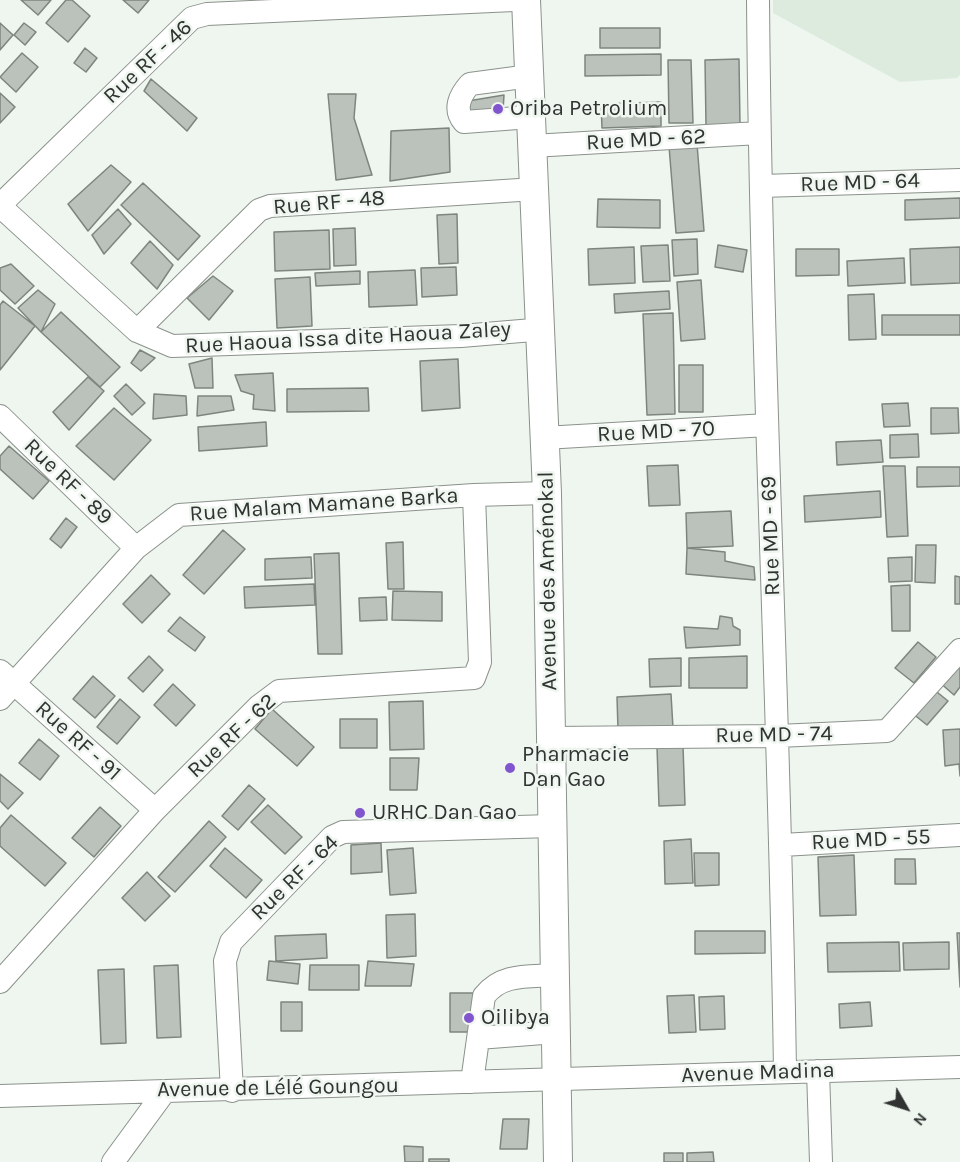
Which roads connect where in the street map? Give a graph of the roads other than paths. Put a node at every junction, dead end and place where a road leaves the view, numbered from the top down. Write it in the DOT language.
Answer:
graph roads {
  1 [pos="514,0"];
  2 [pos="526,0"];
  3 [pos="758,0"];
  4 [pos="530,76"];
  5 [pos="531,117"];
  6 [pos="759,133"];
  7 [pos="532,146"];
  8 [pos="960,180"];
  9 [pos="761,186"];
  10 [pos="535,189"];
  11 [pos="0,205"];
  12 [pos="532,330"];
  13 [pos="137,331"];
  14 [pos="0,416"];
  15 [pos="768,425"];
  16 [pos="544,438"];
  17 [pos="547,493"];
  18 [pos="474,495"];
  19 [pos="136,548"];
  20 [pos="960,650"];
  21 [pos="4,685"];
  22 [pos="778,736"];
  23 [pos="551,738"];
  24 [pos="155,810"];
  25 [pos="552,826"];
  26 [pos="960,835"];
  27 [pos="782,845"];
  28 [pos="555,975"];
  29 [pos="0,982"];
  30 [pos="556,1032"];
  31 [pos="478,1038"];
  32 [pos="960,1067"];
  33 [pos="818,1071"];
  34 [pos="785,1072"];
  35 [pos="557,1079"];
  36 [pos="472,1082"];
  37 [pos="165,1090"];
  38 [pos="232,1091"];
  39 [pos="0,1096"];
  40 [pos="113,1162"];
  41 [pos="558,1162"];
  42 [pos="821,1162"];
  1 -- 11 [label="street, Rue RF - 46"];
  2 -- 4 [label="main road, Avenue des Aménokal"];
  3 -- 6 [label="street, Rue MD - 69"];
  4 -- 5 [label="main road, Avenue des Aménokal"];
  4 -- 5 [label="street"];
  5 -- 7 [label="main road, Avenue des Aménokal"];
  6 -- 7 [label="street, Rue MD - 62"];
  6 -- 9 [label="street, Rue MD - 69"];
  7 -- 10 [label="main road, Avenue des Aménokal"];
  8 -- 9 [label="street, Rue MD - 64"];
  9 -- 15 [label="street, Rue MD - 69"];
  10 -- 13 [label="street, Rue RF - 48"];
  10 -- 16 [label="main road, Avenue des Aménokal"];
  11 -- 13 [label="street, Rue Haoua Issa dite Haoua Zaley"];
  12 -- 13 [label="street, Rue Haoua Issa dite Haoua Zaley"];
  14 -- 19 [label="street, Rue RF - 89"];
  15 -- 16 [label="street, Rue MD - 70"];
  15 -- 22 [label="street, Rue MD - 69"];
  16 -- 17 [label="main road, Avenue des Aménokal"];
  17 -- 18 [label="street, Rue Malam Mamane Barka"];
  17 -- 23 [label="main road, Avenue des Aménokal"];
  18 -- 19 [label="street, Rue Malam Mamane Barka"];
  18 -- 24 [label="street, Rue RF - 62"];
  19 -- 21 [label="street, Rue Malam Mamane Barka"];
  20 -- 22 [label="street, Rue MD - 74"];
  21 -- 24 [label="street, Rue RF - 91"];
  22 -- 23 [label="street, Rue MD - 74"];
  22 -- 27 [label="street, Rue MD - 69"];
  23 -- 25 [label="main road, Avenue des Aménokal"];
  24 -- 29 [label="street, Rue RF - 62"];
  25 -- 28 [label="main road, Avenue des Aménokal"];
  25 -- 38 [label="street, Rue RF - 64"];
  26 -- 27 [label="street, Rue MD - 55"];
  27 -- 34 [label="street, Rue MD - 69"];
  28 -- 30 [label="main road, Avenue des Aménokal"];
  28 -- 31 [label="street"];
  30 -- 31 [label="street"];
  30 -- 35 [label="main road, Avenue des Aménokal"];
  31 -- 36 [label="street"];
  32 -- 33 [label="street, Avenue Madina"];
  33 -- 34 [label="street, Avenue Madina"];
  33 -- 42 [label="street"];
  34 -- 35 [label="street, Avenue Madina"];
  35 -- 36 [label="street, Avenue de Lélé Goungou"];
  35 -- 41 [label="main road, Avenue des Aménokal"];
  36 -- 38 [label="street, Avenue de Lélé Goungou"];
  37 -- 38 [label="street, Avenue de Lélé Goungou"];
  37 -- 39 [label="street, Avenue de Lélé Goungou"];
  37 -- 40 [label="street"];
}
